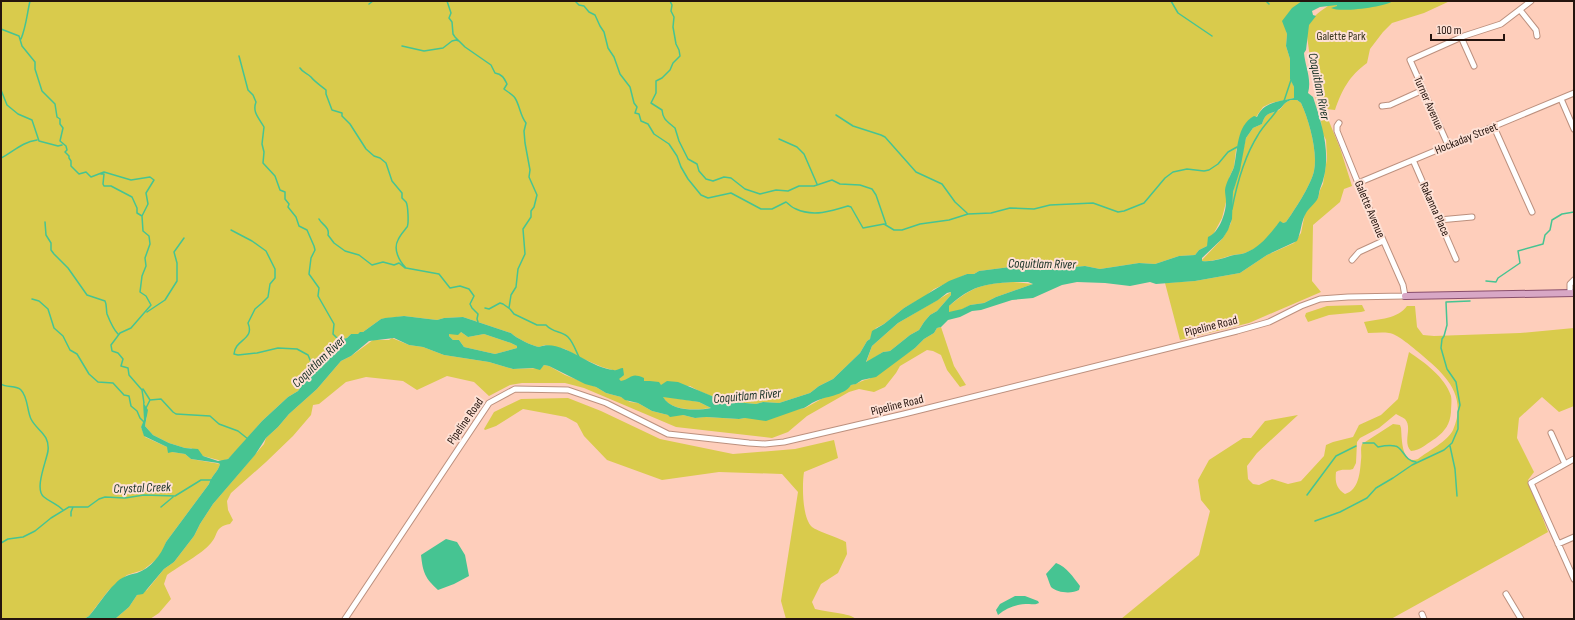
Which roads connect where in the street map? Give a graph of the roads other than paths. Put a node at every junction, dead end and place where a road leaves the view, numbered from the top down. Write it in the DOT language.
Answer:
graph roads {
  1 [pos="1531,1"];
  2 [pos="1520,10"];
  3 [pos="1538,36"];
  4 [pos="1461,37"];
  5 [pos="1474,66"];
  6 [pos="1423,90"];
  7 [pos="1574,93"];
  8 [pos="1561,99"];
  9 [pos="1382,106"];
  10 [pos="1339,123"];
  11 [pos="1494,127"];
  12 [pos="1574,129"];
  13 [pos="1448,145"];
  14 [pos="1413,160"];
  15 [pos="1358,183"];
  16 [pos="1532,212"];
  17 [pos="1472,217"];
  18 [pos="1439,220"];
  19 [pos="1383,242"];
  20 [pos="1456,259"];
  21 [pos="1352,260"];
  22 [pos="1574,280"];
  23 [pos="1572,293"];
  24 [pos="1405,296"];
  25 [pos="1551,433"];
  26 [pos="1574,459"];
  27 [pos="1565,464"];
  28 [pos="1574,537"];
  29 [pos="1558,544"];
  30 [pos="1574,579"];
  31 [pos="1506,594"];
  32 [pos="345,619"];
  33 [pos="1521,619"];
  1 -- 2 [label="street"];
  2 -- 3 [label="street"];
  2 -- 4 [label="street"];
  4 -- 5 [label="street"];
  4 -- 6 [label="street, Turner Avenue"];
  6 -- 9 [label="street"];
  6 -- 13 [label="street, Turner Avenue"];
  7 -- 8 [label="street, Hockaday Street"];
  8 -- 11 [label="street, Hockaday Street"];
  8 -- 12 [label="street"];
  10 -- 15 [label="street, Galette Avenue"];
  11 -- 13 [label="street, Hockaday Street"];
  11 -- 16 [label="street"];
  13 -- 14 [label="street, Hockaday Street"];
  14 -- 15 [label="street, Hockaday Street"];
  14 -- 18 [label="street, Rakanna Place"];
  15 -- 19 [label="street, Galette Avenue"];
  17 -- 18 [label="street"];
  18 -- 20 [label="street, Rakanna Place"];
  19 -- 21 [label="street"];
  19 -- 24 [label="street, Galette Avenue"];
  22 -- 23 [label="street, Pipeline Road"];
  23 -- 24 [label="main road, Pipeline Road"];
  24 -- 32 [label="street, Pipeline Road"];
  25 -- 27 [label="street"];
  26 -- 27 [label="street"];
  27 -- 29 [label="street"];
  28 -- 29 [label="street"];
  29 -- 30 [label="street"];
  31 -- 33 [label="street"];
}
